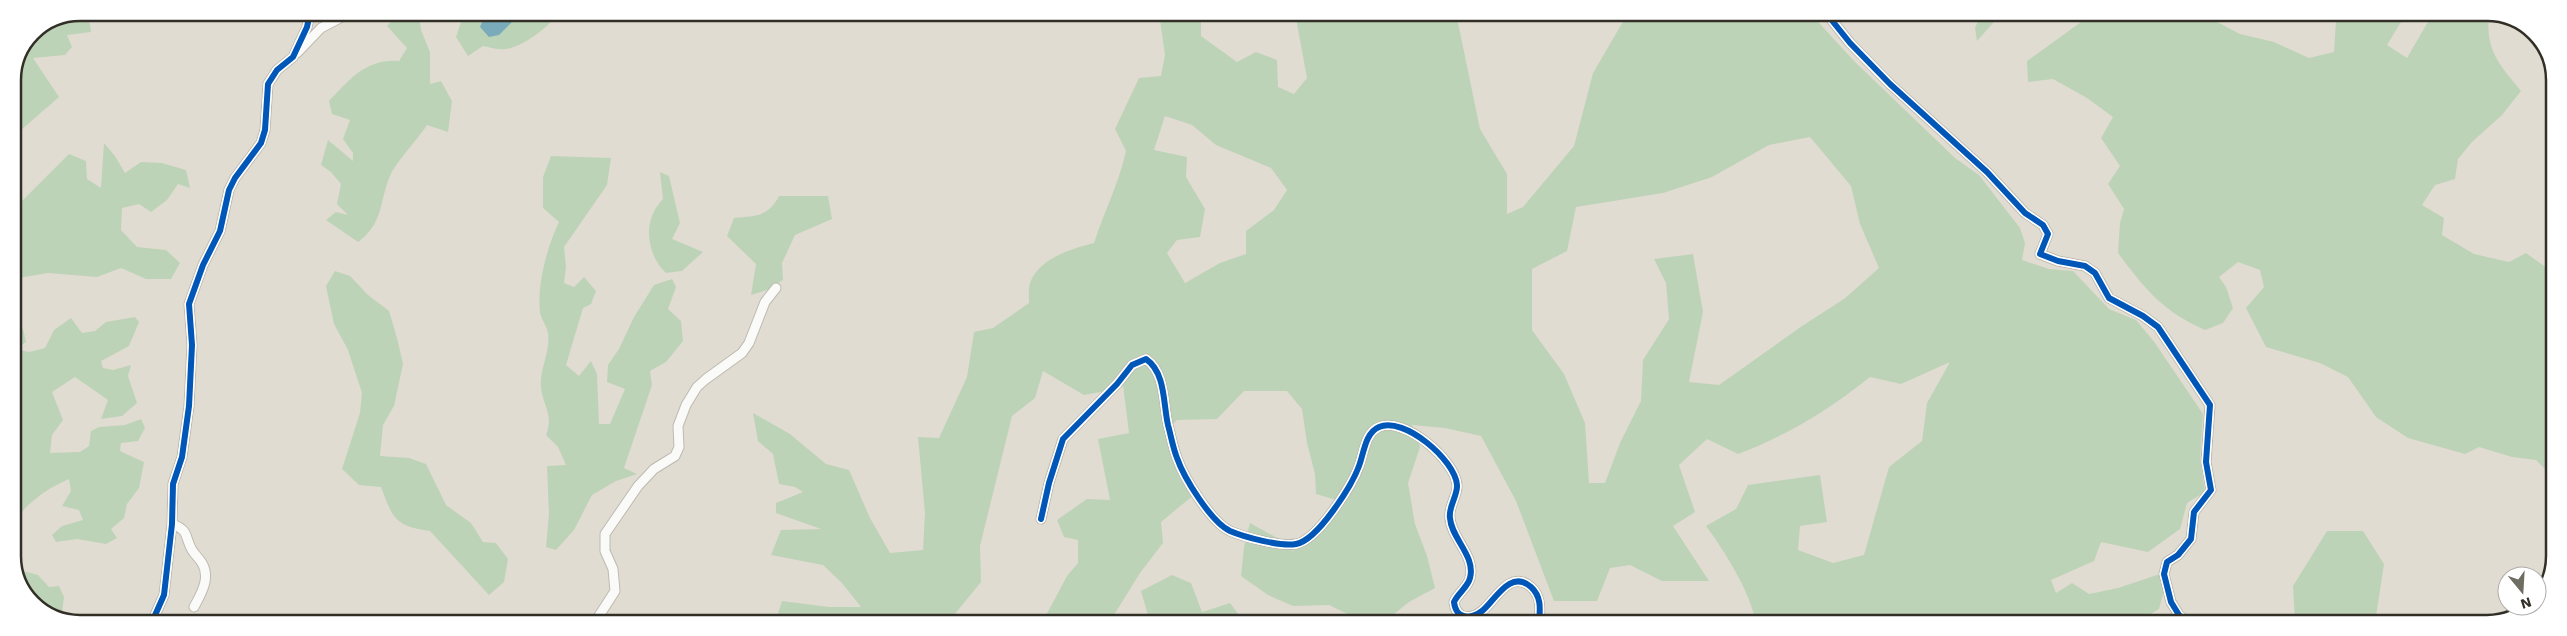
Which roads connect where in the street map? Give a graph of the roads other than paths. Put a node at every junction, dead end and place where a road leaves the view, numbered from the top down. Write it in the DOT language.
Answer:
graph roads {
  1 [pos="308,21"];
  2 [pos="334,21"];
  3 [pos="1832,21"];
  4 [pos="293,57"];
  5 [pos="776,288"];
  6 [pos="1041,519"];
  7 [pos="172,524"];
  8 [pos="194,607"];
  9 [pos="155,615"];
  10 [pos="600,615"];
  11 [pos="1459,615"];
  12 [pos="1474,615"];
  13 [pos="1540,615"];
  14 [pos="2179,615"];
  1 -- 4 [label="street"];
  2 -- 4 [label="street"];
  3 -- 14 [label="street"];
  4 -- 7 [label="street"];
  5 -- 10 [label="street"];
  6 -- 11 [label="street"];
  7 -- 8 [label="street"];
  7 -- 9 [label="street"];
  12 -- 13 [label="street"];
}
